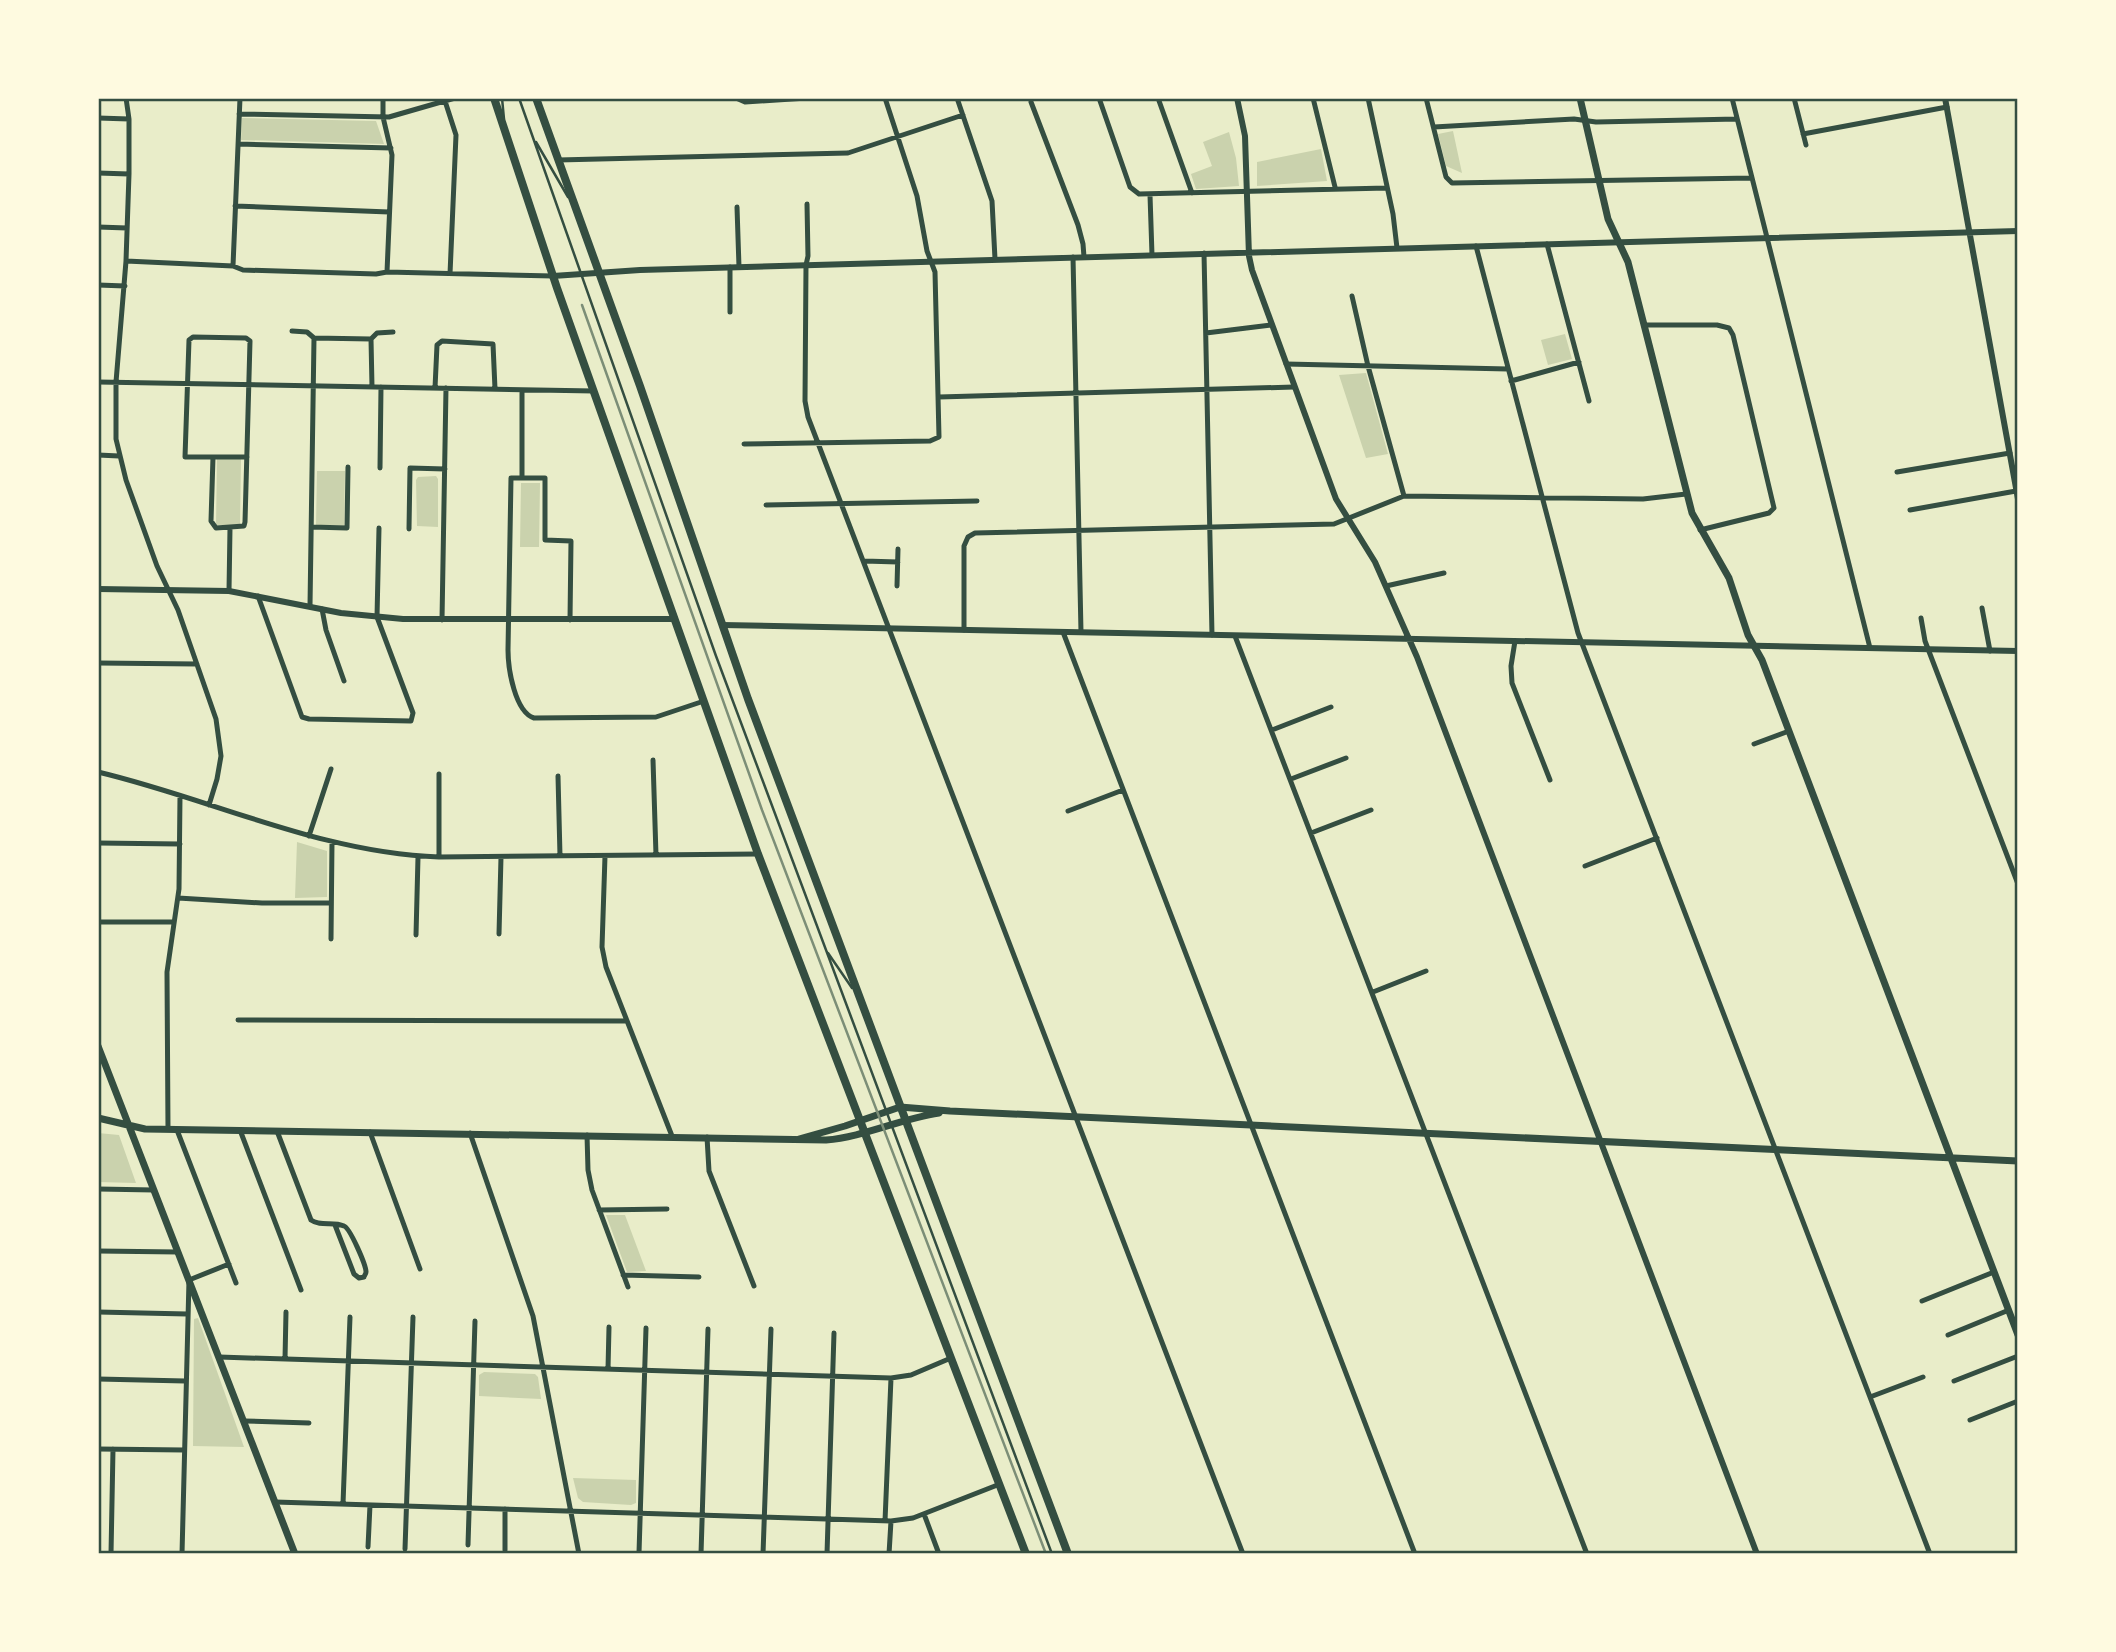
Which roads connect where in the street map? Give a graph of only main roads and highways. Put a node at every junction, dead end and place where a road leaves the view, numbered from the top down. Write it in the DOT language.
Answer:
graph roads {
  1 [pos="494,98"];
  2 [pos="536,98"];
  3 [pos="1580,98"];
  4 [pos="98,1046"];
  5 [pos="900,1107"];
  6 [pos="950,1111"];
  7 [pos="98,1118"];
  8 [pos="905,1119"];
  9 [pos="860,1120"];
  10 [pos="130,1127"];
  11 [pos="865,1132"];
  12 [pos="799,1139"];
  13 [pos="1951,1158"];
  14 [pos="2018,1161"];
  15 [pos="2018,1335"];
  16 [pos="295,1554"];
  17 [pos="1026,1554"];
  18 [pos="1068,1554"];
  1 -- 9 [label="main road"];
  2 -- 5 [label="main road"];
  3 -- 13 [label="main road"];
  4 -- 10 [label="main road"];
  5 -- 6 [label="main road"];
  5 -- 8 [label="main road"];
  5 -- 9 [label="main road"];
  6 -- 8 [label="main road"];
  6 -- 13 [label="main road"];
  7 -- 10 [label="main road"];
  8 -- 11 [label="main road"];
  8 -- 18 [label="main road"];
  9 -- 11 [label="main road"];
  9 -- 12 [label="main road"];
  10 -- 12 [label="main road"];
  10 -- 16 [label="main road"];
  11 -- 12 [label="main road"];
  11 -- 17 [label="main road"];
  13 -- 14 [label="main road"];
  13 -- 15 [label="main road"];
}
